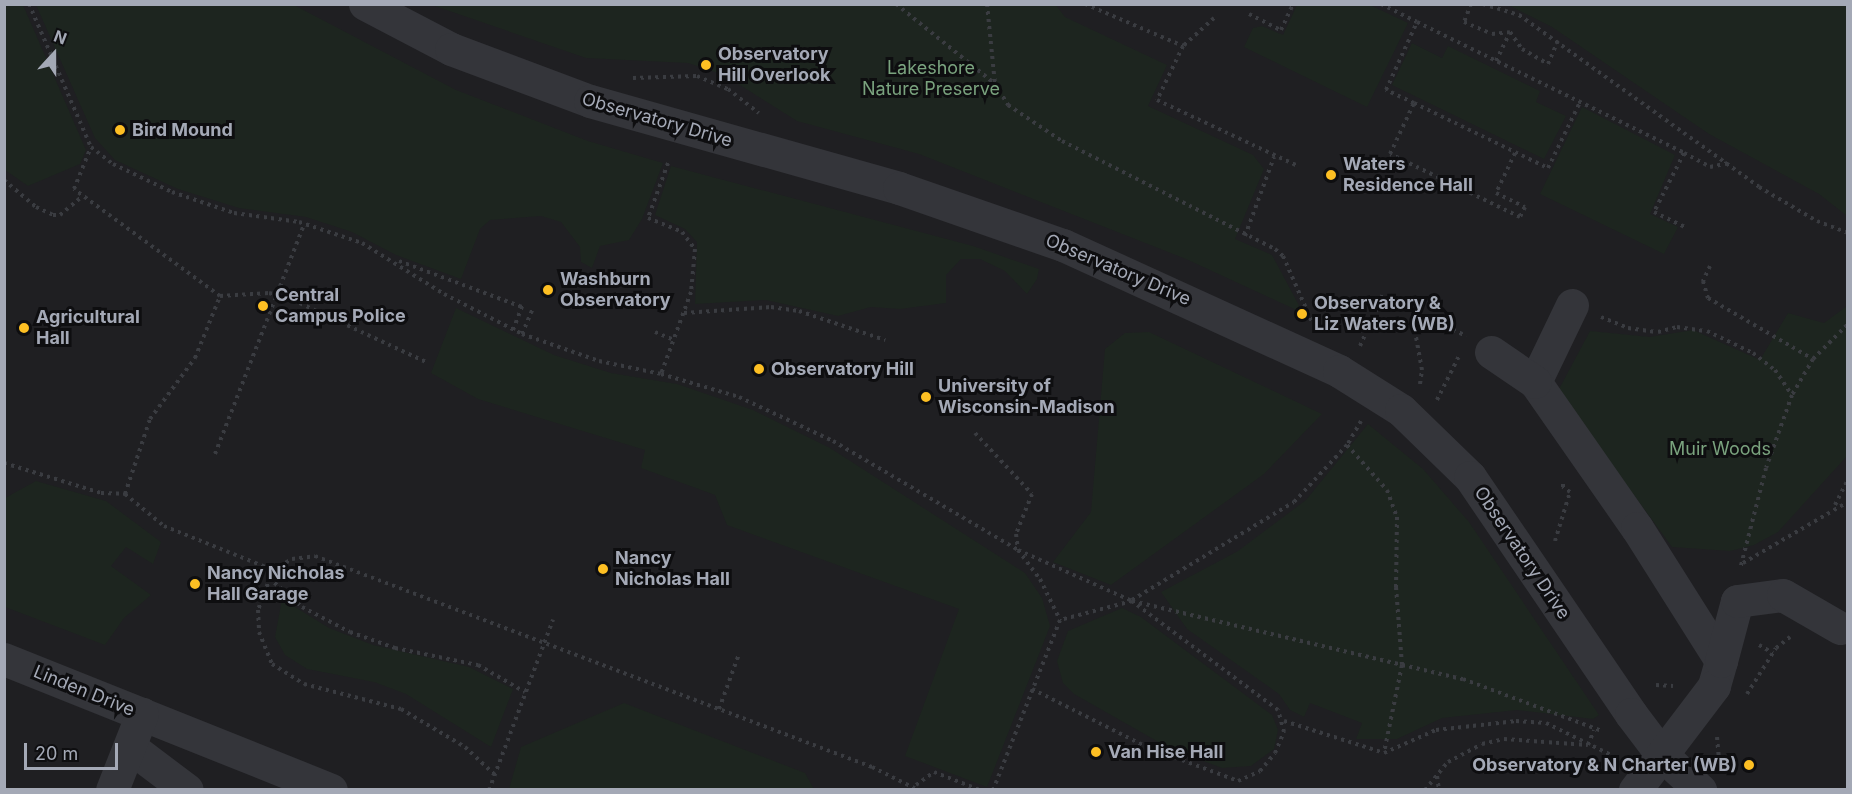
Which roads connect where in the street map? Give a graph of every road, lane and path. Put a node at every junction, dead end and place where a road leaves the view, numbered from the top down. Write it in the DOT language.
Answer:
graph roads {
  1 [pos="28,4"];
  2 [pos="365,4"];
  3 [pos="896,4"];
  4 [pos="987,4"];
  5 [pos="1085,4"];
  6 [pos="1293,4"];
  7 [pos="1381,4"];
  8 [pos="1471,4"];
  9 [pos="1483,4"];
  10 [pos="1249,14"];
  11 [pos="1214,18"];
  12 [pos="1417,22"];
  13 [pos="1510,32"];
  14 [pos="1558,40"];
  15 [pos="1183,46"];
  16 [pos="1496,61"];
  17 [pos="620,79"];
  18 [pos="995,84"];
  19 [pos="1580,102"];
  20 [pos="1414,103"];
  21 [pos="768,120"];
  22 [pos="91,147"];
  23 [pos="1515,153"];
  24 [pos="1684,153"];
  25 [pos="1274,157"];
  26 [pos="668,163"];
  27 [pos="1729,163"];
  28 [pos="1298,165"];
  29 [pos="4,180"];
  30 [pos="83,196"];
  31 [pos="304,224"];
  32 [pos="1685,227"];
  33 [pos="1848,233"];
  34 [pos="1245,236"];
  35 [pos="391,258"];
  36 [pos="1710,266"];
  37 [pos="1384,292"];
  38 [pos="220,296"];
  39 [pos="280,297"];
  40 [pos="1421,303"];
  41 [pos="1572,305"];
  42 [pos="533,308"];
  43 [pos="684,314"];
  44 [pos="1310,315"];
  45 [pos="1426,316"];
  46 [pos="1848,324"];
  47 [pos="513,330"];
  48 [pos="655,332"];
  49 [pos="522,334"];
  50 [pos="674,340"];
  51 [pos="885,340"];
  52 [pos="1360,346"];
  53 [pos="1491,352"];
  54 [pos="1813,359"];
  55 [pos="426,362"];
  56 [pos="662,374"];
  57 [pos="1535,382"];
  58 [pos="1419,386"];
  59 [pos="1792,395"];
  60 [pos="1437,401"];
  61 [pos="1356,428"];
  62 [pos="975,433"];
  63 [pos="1347,445"];
  64 [pos="215,454"];
  65 [pos="4,463"];
  66 [pos="1848,480"];
  67 [pos="1570,492"];
  68 [pos="125,494"];
  69 [pos="1848,502"];
  70 [pos="1834,505"];
  71 [pos="1555,541"];
  72 [pos="1018,550"];
  73 [pos="273,570"];
  74 [pos="269,578"];
  75 [pos="1132,601"];
  76 [pos="553,620"];
  77 [pos="1060,620"];
  78 [pos="1840,628"];
  79 [pos="1798,637"];
  80 [pos="543,643"];
  81 [pos="1761,646"];
  82 [pos="1773,653"];
  83 [pos="740,654"];
  84 [pos="4,659"];
  85 [pos="1721,661"];
  86 [pos="1402,665"];
  87 [pos="1032,689"];
  88 [pos="525,692"];
  89 [pos="1744,697"];
  90 [pos="719,709"];
  91 [pos="142,714"];
  92 [pos="1284,721"];
  93 [pos="1722,728"];
  94 [pos="1594,730"];
  95 [pos="1615,734"];
  96 [pos="1588,745"];
  97 [pos="130,747"];
  98 [pos="1384,753"];
  99 [pos="1611,755"];
  100 [pos="1662,755"];
  101 [pos="1719,760"];
  102 [pos="495,775"];
  103 [pos="1437,776"];
  104 [pos="917,787"];
  105 [pos="112,789"];
  106 [pos="187,789"];
  107 [pos="331,789"];
  108 [pos="489,789"];
  109 [pos="980,789"];
  110 [pos="993,789"];
  111 [pos="1425,789"];
  112 [pos="1439,789"];
  113 [pos="1635,789"];
  114 [pos="1700,789"];
  1 -- 22 [label="path"];
  2 -- 100 [label="street, Observatory Drive"];
  3 -- 18 [label="path"];
  4 -- 18 [label="path"];
  5 -- 15 [label="path"];
  6 -- 10 [label="path"];
  7 -- 12 [label="path"];
  8 -- 13 [label="path"];
  9 -- 14 [label="path"];
  11 -- 15 [label="path"];
  12 -- 16 [label="path"];
  12 -- 20 [label="path"];
  13 -- 14 [label="path"];
  13 -- 16 [label="path"];
  14 -- 27 [label="path"];
  15 -- 25 [label="path"];
  16 -- 19 [label="path"];
  17 -- 21 [label="path"];
  18 -- 34 [label="path"];
  19 -- 23 [label="path"];
  19 -- 24 [label="path"];
  20 -- 23 [label="path"];
  20 -- 23 [label="path"];
  22 -- 30 [label="path"];
  22 -- 31 [label="path"];
  24 -- 27 [label="path"];
  24 -- 32 [label="path"];
  25 -- 28 [label="path"];
  25 -- 34 [label="path"];
  26 -- 43 [label="path"];
  27 -- 33 [label="path"];
  29 -- 30 [label="path"];
  30 -- 38 [label="path"];
  31 -- 35 [label="path"];
  31 -- 39 [label="path"];
  34 -- 44 [label="path"];
  35 -- 47 [label="path"];
  35 -- 47 [label="path"];
  36 -- 54 [label="path"];
  37 -- 52 [label="path"];
  38 -- 39 [label="path"];
  38 -- 68 [label="path"];
  39 -- 55 [label="path"];
  39 -- 64 [label="path"];
  40 -- 58 [label="path"];
  41 -- 57 [label="street"];
  41 -- 59 [label="path"];
  42 -- 49 [label="path"];
  43 -- 50 [label="path"];
  43 -- 51 [label="path"];
  45 -- 60 [label="path"];
  46 -- 54 [label="path"];
  47 -- 49 [label="path"];
  48 -- 50 [label="path"];
  49 -- 56 [label="path"];
  50 -- 56 [label="path"];
  53 -- 57 [label="street"];
  54 -- 59 [label="path"];
  56 -- 72 [label="path"];
  57 -- 85 [label="street"];
  59 -- 70 [label="path"];
  61 -- 63 [label="path"];
  62 -- 72 [label="path"];
  63 -- 75 [label="path"];
  63 -- 86 [label="path"];
  65 -- 68 [label="path"];
  66 -- 70 [label="path"];
  67 -- 71 [label="path"];
  68 -- 73 [label="path"];
  69 -- 70 [label="path"];
  72 -- 75 [label="path"];
  72 -- 77 [label="path"];
  73 -- 74 [label="path"];
  73 -- 80 [label="path"];
  74 -- 88 [label="path"];
  74 -- 102 [label="path"];
  75 -- 77 [label="path"];
  75 -- 86 [label="path"];
  75 -- 92 [label="path"];
  76 -- 80 [label="path"];
  77 -- 87 [label="path"];
  78 -- 85 [label="street"];
  79 -- 82 [label="path"];
  80 -- 88 [label="path"];
  80 -- 90 [label="path"];
  81 -- 82 [label="path"];
  82 -- 89 [label="path"];
  83 -- 90 [label="path"];
  84 -- 91 [label="street, Linden Drive"];
  85 -- 100 [label="street"];
  86 -- 94 [label="path"];
  86 -- 98 [label="path"];
  87 -- 92 [label="path"];
  87 -- 110 [label="path"];
  88 -- 102 [label="path"];
  90 -- 104 [label="path"];
  91 -- 97 [label="street"];
  91 -- 107 [label="street, Linden Drive"];
  92 -- 98 [label="path"];
  93 -- 101 [label="path"];
  94 -- 95 [label="path"];
  94 -- 96 [label="path"];
  96 -- 98 [label="path"];
  96 -- 99 [label="path"];
  96 -- 103 [label="path"];
  97 -- 105 [label="street"];
  97 -- 106 [label="street"];
  100 -- 113 [label="street"];
  100 -- 114 [label="street, Observatory Drive"];
  102 -- 108 [label="path"];
  103 -- 111 [label="path"];
  103 -- 112 [label="path"];
  104 -- 109 [label="path"];
}
